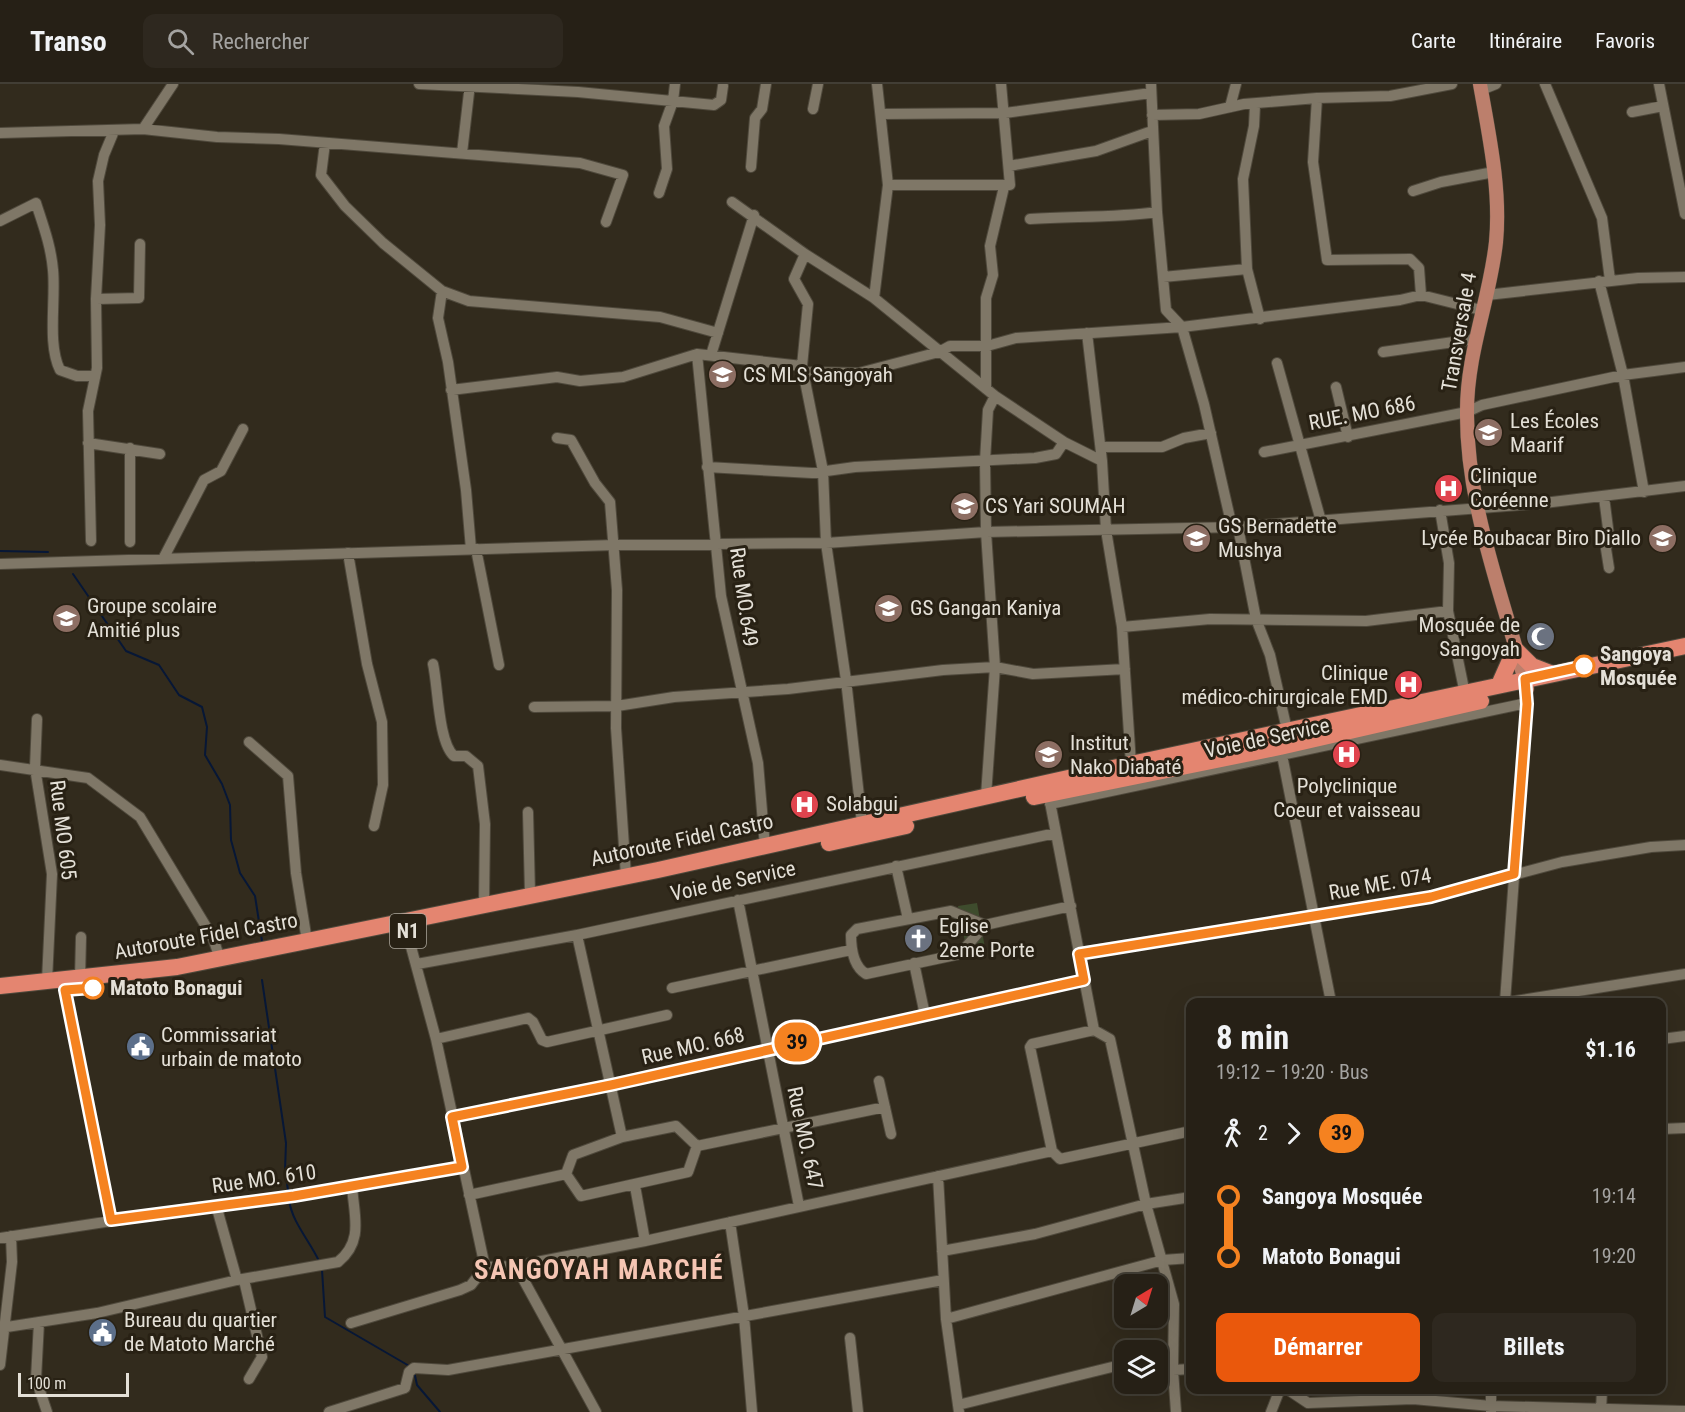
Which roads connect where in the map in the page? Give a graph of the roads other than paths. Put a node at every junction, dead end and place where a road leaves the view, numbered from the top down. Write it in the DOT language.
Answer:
graph roads {
  1 [pos="173,84"];
  2 [pos="419,84"];
  3 [pos="675,84"];
  4 [pos="766,84"];
  5 [pos="818,84"];
  6 [pos="877,84"];
  7 [pos="1001,84"];
  8 [pos="1236,84"];
  9 [pos="1452,84"];
  10 [pos="1496,84"];
  11 [pos="1545,84"];
  12 [pos="1659,84"];
  13 [pos="470,86"];
  14 [pos="723,86"];
  15 [pos="1481,87"];
  16 [pos="1151,88"];
  17 [pos="1317,98"];
  18 [pos="673,101"];
  19 [pos="1255,105"];
  20 [pos="1663,106"];
  21 [pos="1230,107"];
  22 [pos="813,109"];
  23 [pos="1632,112"];
  24 [pos="1005,113"];
  25 [pos="881,114"];
  26 [pos="1152,115"];
  27 [pos="144,129"];
  28 [pos="114,131"];
  29 [pos="1152,131"];
  30 [pos="0,133"];
  31 [pos="325,143"];
  32 [pos="462,153"];
  33 [pos="1009,166"];
  34 [pos="751,167"];
  35 [pos="1494,172"];
  36 [pos="888,185"];
  37 [pos="1004,187"];
  38 [pos="1413,191"];
  39 [pos="659,193"];
  40 [pos="732,202"];
  41 [pos="1156,212"];
  42 [pos="1685,214"];
  43 [pos="754,215"];
  44 [pos="1030,219"];
  45 [pos="0,221"];
  46 [pos="606,222"];
  47 [pos="140,244"];
  48 [pos="805,254"];
  49 [pos="1247,269"];
  50 [pos="1163,277"];
  51 [pos="1685,277"];
  52 [pos="1605,281"];
  53 [pos="442,291"];
  54 [pos="1421,295"];
  55 [pos="1487,295"];
  56 [pos="874,298"];
  57 [pos="96,299"];
  58 [pos="1481,310"];
  59 [pos="1260,319"];
  60 [pos="1182,327"];
  61 [pos="717,333"];
  62 [pos="1087,333"];
  63 [pos="1475,339"];
  64 [pos="987,346"];
  65 [pos="939,352"];
  66 [pos="1383,352"];
  67 [pos="703,354"];
  68 [pos="1277,363"];
  69 [pos="1685,367"];
  70 [pos="803,369"];
  71 [pos="1623,375"];
  72 [pos="95,376"];
  73 [pos="1336,387"];
  74 [pos="451,390"];
  75 [pos="990,392"];
  76 [pos="1467,412"];
  77 [pos="243,429"];
  78 [pos="1210,433"];
  79 [pos="1348,437"];
  80 [pos="557,438"];
  81 [pos="1064,442"];
  82 [pos="88,443"];
  83 [pos="1301,444"];
  84 [pos="1101,447"];
  85 [pos="130,448"];
  86 [pos="1264,452"];
  87 [pos="160,454"];
  88 [pos="985,461"];
  89 [pos="1102,461"];
  90 [pos="707,466"];
  91 [pos="823,471"];
  92 [pos="1685,486"];
  93 [pos="1644,492"];
  94 [pos="1604,497"];
  95 [pos="1476,507"];
  96 [pos="1440,510"];
  97 [pos="1321,521"];
  98 [pos="1235,527"];
  99 [pos="1106,530"];
  100 [pos="986,532"];
  101 [pos="91,541"];
  102 [pos="129,542"];
  103 [pos="717,543"];
  104 [pos="826,543"];
  105 [pos="615,545"];
  106 [pos="473,549"];
  107 [pos="348,553"];
  108 [pos="163,559"];
  109 [pos="0,564"];
  110 [pos="1609,568"];
  111 [pos="1448,611"];
  112 [pos="1256,619"];
  113 [pos="1122,627"];
  114 [pos="1685,646"];
  115 [pos="1515,649"];
  116 [pos="1685,658"];
  117 [pos="433,664"];
  118 [pos="499,665"];
  119 [pos="994,667"];
  120 [pos="1125,669"];
  121 [pos="1551,674"];
  122 [pos="846,680"];
  123 [pos="1499,685"];
  124 [pos="1526,691"];
  125 [pos="742,692"];
  126 [pos="1465,694"];
  127 [pos="617,706"];
  128 [pos="534,707"];
  129 [pos="37,719"];
  130 [pos="1287,730"];
  131 [pos="1379,730"];
  132 [pos="249,742"];
  133 [pos="1282,755"];
  134 [pos="1228,762"];
  135 [pos="1131,764"];
  136 [pos="0,765"];
  137 [pos="35,768"];
  138 [pos="986,796"];
  139 [pos="1049,799"];
  140 [pos="528,812"];
  141 [pos="862,824"];
  142 [pos="374,826"];
  143 [pos="1056,833"];
  144 [pos="1685,845"];
  145 [pos="765,847"];
  146 [pos="896,866"];
  147 [pos="1514,874"];
  148 [pos="626,876"];
  149 [pos="530,894"];
  150 [pos="738,900"];
  151 [pos="484,905"];
  152 [pos="1071,906"];
  153 [pos="1314,915"];
  154 [pos="908,919"];
  155 [pos="986,925"];
  156 [pos="407,932"];
  157 [pos="577,935"];
  158 [pos="81,937"];
  159 [pos="307,941"];
  160 [pos="851,950"];
  161 [pos="1079,954"];
  162 [pos="220,959"];
  163 [pos="914,963"];
  164 [pos="417,964"];
  165 [pos="751,973"];
  166 [pos="1685,974"];
  167 [pos="80,978"];
  168 [pos="1084,980"];
  169 [pos="47,981"];
  170 [pos="0,986"];
  171 [pos="672,988"];
  172 [pos="65,990"];
  173 [pos="0,996"];
  174 [pos="1330,998"];
  175 [pos="1507,998"];
  176 [pos="1532,998"];
  177 [pos="667,1015"];
  178 [pos="925,1015"];
  179 [pos="599,1030"];
  180 [pos="1094,1030"];
  181 [pos="1685,1036"];
  182 [pos="436,1039"];
  183 [pos="1666,1039"];
  184 [pos="766,1049"];
  185 [pos="879,1081"];
  186 [pos="611,1085"];
  187 [pos="885,1107"];
  188 [pos="452,1117"];
  189 [pos="1685,1128"];
  190 [pos="783,1129"];
  191 [pos="1666,1129"];
  192 [pos="1186,1132"];
  193 [pos="891,1134"];
  194 [pos="622,1137"];
  195 [pos="1133,1143"];
  196 [pos="698,1146"];
  197 [pos="1052,1151"];
  198 [pos="462,1167"];
  199 [pos="566,1174"];
  200 [pos="938,1176"];
  201 [pos="352,1186"];
  202 [pos="635,1186"];
  203 [pos="469,1195"];
  204 [pos="1186,1198"];
  205 [pos="1146,1204"];
  206 [pos="216,1205"];
  207 [pos="799,1206"];
  208 [pos="111,1220"];
  209 [pos="730,1222"];
  210 [pos="6,1237"];
  211 [pos="645,1241"];
  212 [pos="942,1251"];
  213 [pos="1186,1258"];
  214 [pos="1163,1260"];
  215 [pos="516,1266"];
  216 [pos="485,1267"];
  217 [pos="241,1280"];
  218 [pos="943,1280"];
  219 [pos="744,1316"];
  220 [pos="946,1319"];
  221 [pos="39,1322"];
  222 [pos="351,1323"];
  223 [pos="3,1327"];
  224 [pos="850,1338"];
  225 [pos="561,1350"];
  226 [pos="0,1365"];
  227 [pos="1112,1367"];
  228 [pos="1186,1369"];
  229 [pos="1173,1370"];
  230 [pos="249,1379"];
  231 [pos="1278,1394"];
  232 [pos="1294,1394"];
  233 [pos="1412,1394"];
  234 [pos="1602,1394"];
  235 [pos="1439,1407"];
  236 [pos="959,1408"];
  237 [pos="1491,1409"];
  238 [pos="1601,1411"];
  239 [pos="1685,1411"];
  240 [pos="47,1412"];
  241 [pos="329,1412"];
  242 [pos="596,1412"];
  243 [pos="752,1412"];
  244 [pos="858,1412"];
  245 [pos="1176,1412"];
  246 [pos="1271,1412"];
  1 -- 27 [label="street"];
  2 -- 13 [label="street"];
  3 -- 18 [label="street"];
  4 -- 34 [label="street"];
  5 -- 22 [label="street"];
  6 -- 25 [label="street"];
  7 -- 24 [label="street"];
  8 -- 21 [label="street"];
  9 -- 17 [label="street"];
  10 -- 15 [label="street"];
  11 -- 52 [label="street"];
  12 -- 20 [label="street"];
  13 -- 18 [label="street"];
  13 -- 32 [label="street"];
  14 -- 18 [label="street"];
  15 -- 35 [label="main road, Transversale 4"];
  16 -- 24 [label="street"];
  16 -- 26 [label="street"];
  17 -- 19 [label="street"];
  17 -- 54 [label="street"];
  18 -- 39 [label="street"];
  19 -- 21 [label="street"];
  19 -- 49 [label="street"];
  20 -- 23 [label="street"];
  20 -- 42 [label="street"];
  21 -- 26 [label="street"];
  24 -- 25 [label="street"];
  24 -- 33 [label="street"];
  25 -- 36 [label="street"];
  26 -- 29 [label="street"];
  27 -- 28 [label="street"];
  27 -- 31 [label="street"];
  28 -- 30 [label="street"];
  28 -- 57 [label="street"];
  29 -- 33 [label="street"];
  29 -- 41 [label="street"];
  31 -- 32 [label="street"];
  31 -- 53 [label="street"];
  32 -- 46 [label="street"];
  33 -- 37 [label="street"];
  35 -- 38 [label="street"];
  35 -- 55 [label="main road, Transversale 4"];
  36 -- 37 [label="street"];
  36 -- 56 [label="street"];
  37 -- 64 [label="street"];
  40 -- 43 [label="street"];
  41 -- 44 [label="street"];
  41 -- 50 [label="street"];
  43 -- 48 [label="street"];
  43 -- 61 [label="street"];
  45 -- 72 [label="street"];
  47 -- 57 [label="street"];
  48 -- 56 [label="street"];
  48 -- 70 [label="street"];
  49 -- 50 [label="street"];
  49 -- 59 [label="street"];
  50 -- 60 [label="street"];
  51 -- 52 [label="street"];
  52 -- 55 [label="street"];
  52 -- 71 [label="street"];
  53 -- 61 [label="street"];
  53 -- 74 [label="street"];
  54 -- 58 [label="street"];
  54 -- 59 [label="street"];
  55 -- 58 [label="main road, Transversale 4"];
  56 -- 65 [label="street"];
  57 -- 72 [label="street"];
  58 -- 63 [label="main road, Transversale 4"];
  59 -- 60 [label="street"];
  60 -- 62 [label="street"];
  60 -- 78 [label="street"];
  61 -- 67 [label="street"];
  62 -- 64 [label="street"];
  62 -- 84 [label="street"];
  63 -- 66 [label="street"];
  63 -- 76 [label="main road, Transversale 4"];
  64 -- 65 [label="street"];
  64 -- 75 [label="street"];
  65 -- 70 [label="street"];
  65 -- 75 [label="street"];
  67 -- 70 [label="street"];
  67 -- 74 [label="street"];
  67 -- 90 [label="street, Rue MO.649"];
  68 -- 83 [label="street"];
  69 -- 71 [label="street, RUE. MO 686"];
  70 -- 91 [label="street"];
  71 -- 76 [label="street, RUE. MO 686"];
  71 -- 93 [label="street"];
  72 -- 82 [label="street"];
  73 -- 79 [label="street"];
  74 -- 106 [label="street"];
  75 -- 81 [label="street"];
  75 -- 88 [label="street"];
  76 -- 79 [label="street, RUE. MO 686"];
  76 -- 95 [label="main road, Transversale 4"];
  77 -- 108 [label="street"];
  78 -- 84 [label="street"];
  78 -- 98 [label="street"];
  79 -- 83 [label="street, RUE. MO 686"];
  80 -- 105 [label="street"];
  81 -- 88 [label="street"];
  81 -- 89 [label="street"];
  82 -- 85 [label="street"];
  82 -- 101 [label="street"];
  83 -- 86 [label="street, RUE. MO 686"];
  83 -- 97 [label="street"];
  84 -- 89 [label="street"];
  85 -- 87 [label="street"];
  85 -- 102 [label="street"];
  88 -- 91 [label="street"];
  88 -- 100 [label="street"];
  89 -- 99 [label="street"];
  90 -- 91 [label="street"];
  90 -- 103 [label="street, Rue MO.649"];
  91 -- 104 [label="street"];
  92 -- 93 [label="street"];
  93 -- 94 [label="street"];
  94 -- 95 [label="street"];
  94 -- 110 [label="street"];
  95 -- 96 [label="street"];
  95 -- 115 [label="main road, Transversale 4"];
  96 -- 97 [label="street"];
  96 -- 111 [label="street"];
  97 -- 98 [label="street"];
  98 -- 99 [label="street"];
  98 -- 112 [label="street"];
  99 -- 100 [label="street"];
  99 -- 113 [label="street"];
  100 -- 104 [label="street"];
  100 -- 119 [label="street"];
  103 -- 104 [label="street"];
  103 -- 105 [label="street"];
  103 -- 125 [label="street, Rue MO.649"];
  104 -- 122 [label="street"];
  105 -- 106 [label="street"];
  105 -- 127 [label="street"];
  106 -- 107 [label="street"];
  106 -- 118 [label="street"];
  107 -- 108 [label="street"];
  107 -- 142 [label="street"];
  108 -- 109 [label="street"];
  111 -- 112 [label="street"];
  111 -- 126 [label="street"];
  112 -- 113 [label="street"];
  112 -- 130 [label="street"];
  113 -- 120 [label="street"];
  114 -- 121 [label="highway, Autoroute Fidel Castro / N1"];
  115 -- 121 [label="highway"];
  115 -- 123 [label="highway"];
  115 -- 124 [label="main road, Transversale 4"];
  116 -- 124 [label="highway, Autoroute Fidel Castro / N1"];
  117 -- 151 [label="street"];
  119 -- 120 [label="street"];
  119 -- 122 [label="street"];
  119 -- 138 [label="street"];
  120 -- 135 [label="street"];
  121 -- 124 [label="highway, Autoroute Fidel Castro / N1"];
  122 -- 125 [label="street"];
  122 -- 141 [label="street"];
  123 -- 124 [label="highway, Autoroute Fidel Castro / N1"];
  123 -- 126 [label="highway, Autoroute Fidel Castro / N1"];
  124 -- 131 [label="highway, Autoroute Fidel Castro / N1"];
  124 -- 147 [label="street"];
  125 -- 127 [label="street"];
  125 -- 145 [label="street, Rue MO.649"];
  126 -- 130 [label="highway, Autoroute Fidel Castro / N1"];
  127 -- 128 [label="street"];
  127 -- 148 [label="street"];
  129 -- 137 [label="street, Rue MO 605"];
  130 -- 135 [label="highway, Autoroute Fidel Castro / N1"];
  131 -- 133 [label="street, Voie de Service"];
  131 -- 134 [label="highway, Autoroute Fidel Castro / N1"];
  132 -- 159 [label="street"];
  133 -- 134 [label="street, Voie de Service"];
  133 -- 153 [label="street"];
  134 -- 139 [label="highway, Autoroute Fidel Castro / N1"];
  135 -- 138 [label="highway, Autoroute Fidel Castro / N1"];
  136 -- 137 [label="street"];
  137 -- 162 [label="street"];
  137 -- 169 [label="street, Rue MO 605"];
  138 -- 141 [label="highway, Autoroute Fidel Castro / N1"];
  139 -- 143 [label="street"];
  139 -- 156 [label="highway, Autoroute Fidel Castro / N1"];
  140 -- 149 [label="street"];
  141 -- 145 [label="highway, Autoroute Fidel Castro / N1"];
  143 -- 146 [label="street, Voie de Service"];
  143 -- 152 [label="street"];
  144 -- 147 [label="street, Rue ME. 074"];
  145 -- 148 [label="highway, Autoroute Fidel Castro / N1"];
  146 -- 150 [label="street, Voie de Service"];
  146 -- 154 [label="street"];
  147 -- 153 [label="street, Rue ME. 074"];
  147 -- 175 [label="street"];
  148 -- 149 [label="highway, Autoroute Fidel Castro / N1"];
  149 -- 151 [label="highway, Autoroute Fidel Castro / N1"];
  150 -- 157 [label="street, Voie de Service"];
  150 -- 165 [label="street, Rue MO. 647"];
  151 -- 159 [label="highway, Autoroute Fidel Castro / N1"];
  152 -- 155 [label="street"];
  152 -- 161 [label="street"];
  153 -- 161 [label="street, Rue ME. 074"];
  153 -- 174 [label="street"];
  154 -- 155 [label="street"];
  154 -- 160 [label="street"];
  155 -- 163 [label="street"];
  156 -- 164 [label="street"];
  156 -- 172 [label="highway, Autoroute Fidel Castro / N1"];
  157 -- 164 [label="street, Voie de Service"];
  157 -- 179 [label="street"];
  158 -- 167 [label="street"];
  159 -- 162 [label="highway, Autoroute Fidel Castro / N1"];
  160 -- 163 [label="street"];
  160 -- 165 [label="street"];
  161 -- 168 [label="street"];
  162 -- 167 [label="highway, Autoroute Fidel Castro / N1"];
  163 -- 178 [label="street"];
  164 -- 182 [label="street"];
  165 -- 171 [label="street"];
  165 -- 184 [label="street, Rue MO. 647"];
  166 -- 176 [label="street"];
  167 -- 169 [label="highway, Autoroute Fidel Castro / N1"];
  168 -- 178 [label="street, Rue MO. 668"];
  168 -- 180 [label="street"];
  169 -- 170 [label="highway, Autoroute Fidel Castro / N1"];
  172 -- 173 [label="highway, Autoroute Fidel Castro / N1"];
  172 -- 208 [label="street"];
  177 -- 179 [label="street"];
  178 -- 184 [label="street, Rue MO. 668"];
  179 -- 182 [label="street"];
  179 -- 186 [label="street"];
  180 -- 195 [label="street"];
  180 -- 197 [label="street"];
  181 -- 183 [label="street"];
  182 -- 188 [label="street"];
  184 -- 186 [label="street, Rue MO. 668"];
  184 -- 190 [label="street, Rue MO. 647"];
  185 -- 187 [label="street"];
  186 -- 188 [label="street, Rue MO. 668"];
  186 -- 194 [label="street"];
  187 -- 190 [label="street"];
  187 -- 193 [label="street"];
  188 -- 198 [label="street"];
  189 -- 191 [label="street"];
  190 -- 196 [label="street"];
  190 -- 207 [label="street, Rue MO. 647"];
  192 -- 195 [label="street"];
  194 -- 196 [label="street"];
  194 -- 199 [label="street"];
  195 -- 197 [label="street"];
  195 -- 205 [label="street"];
  196 -- 202 [label="street"];
  197 -- 200 [label="street"];
  198 -- 201 [label="street, Rue MO. 610"];
  198 -- 203 [label="street"];
  199 -- 202 [label="street"];
  199 -- 203 [label="street"];
  200 -- 207 [label="street"];
  200 -- 212 [label="street"];
  201 -- 206 [label="street, Rue MO. 610"];
  201 -- 217 [label="street"];
  202 -- 211 [label="street"];
  203 -- 216 [label="street"];
  204 -- 205 [label="street"];
  205 -- 212 [label="street"];
  205 -- 214 [label="street"];
  206 -- 208 [label="street, Rue MO. 610"];
  206 -- 217 [label="street"];
  207 -- 209 [label="street"];
  208 -- 210 [label="street, Rue MO. 610"];
  209 -- 211 [label="street"];
  209 -- 219 [label="street"];
  210 -- 223 [label="street"];
  211 -- 215 [label="street"];
  212 -- 218 [label="street"];
  213 -- 214 [label="street"];
  214 -- 220 [label="street"];
  214 -- 229 [label="street"];
  215 -- 216 [label="street"];
  215 -- 225 [label="street"];
  216 -- 222 [label="street"];
  217 -- 221 [label="street"];
  217 -- 230 [label="street"];
  218 -- 219 [label="street"];
  218 -- 220 [label="street"];
  219 -- 225 [label="street"];
  219 -- 243 [label="street"];
  220 -- 236 [label="street"];
  221 -- 223 [label="street"];
  221 -- 240 [label="street"];
  223 -- 226 [label="street"];
  224 -- 244 [label="street"];
  225 -- 241 [label="street"];
  225 -- 242 [label="street"];
  227 -- 236 [label="street"];
  228 -- 229 [label="street"];
  229 -- 245 [label="street"];
  231 -- 246 [label="street"];
  232 -- 233 [label="street"];
  233 -- 235 [label="street"];
  234 -- 238 [label="street"];
  235 -- 237 [label="street"];
  237 -- 238 [label="street"];
  238 -- 239 [label="street"];
}
